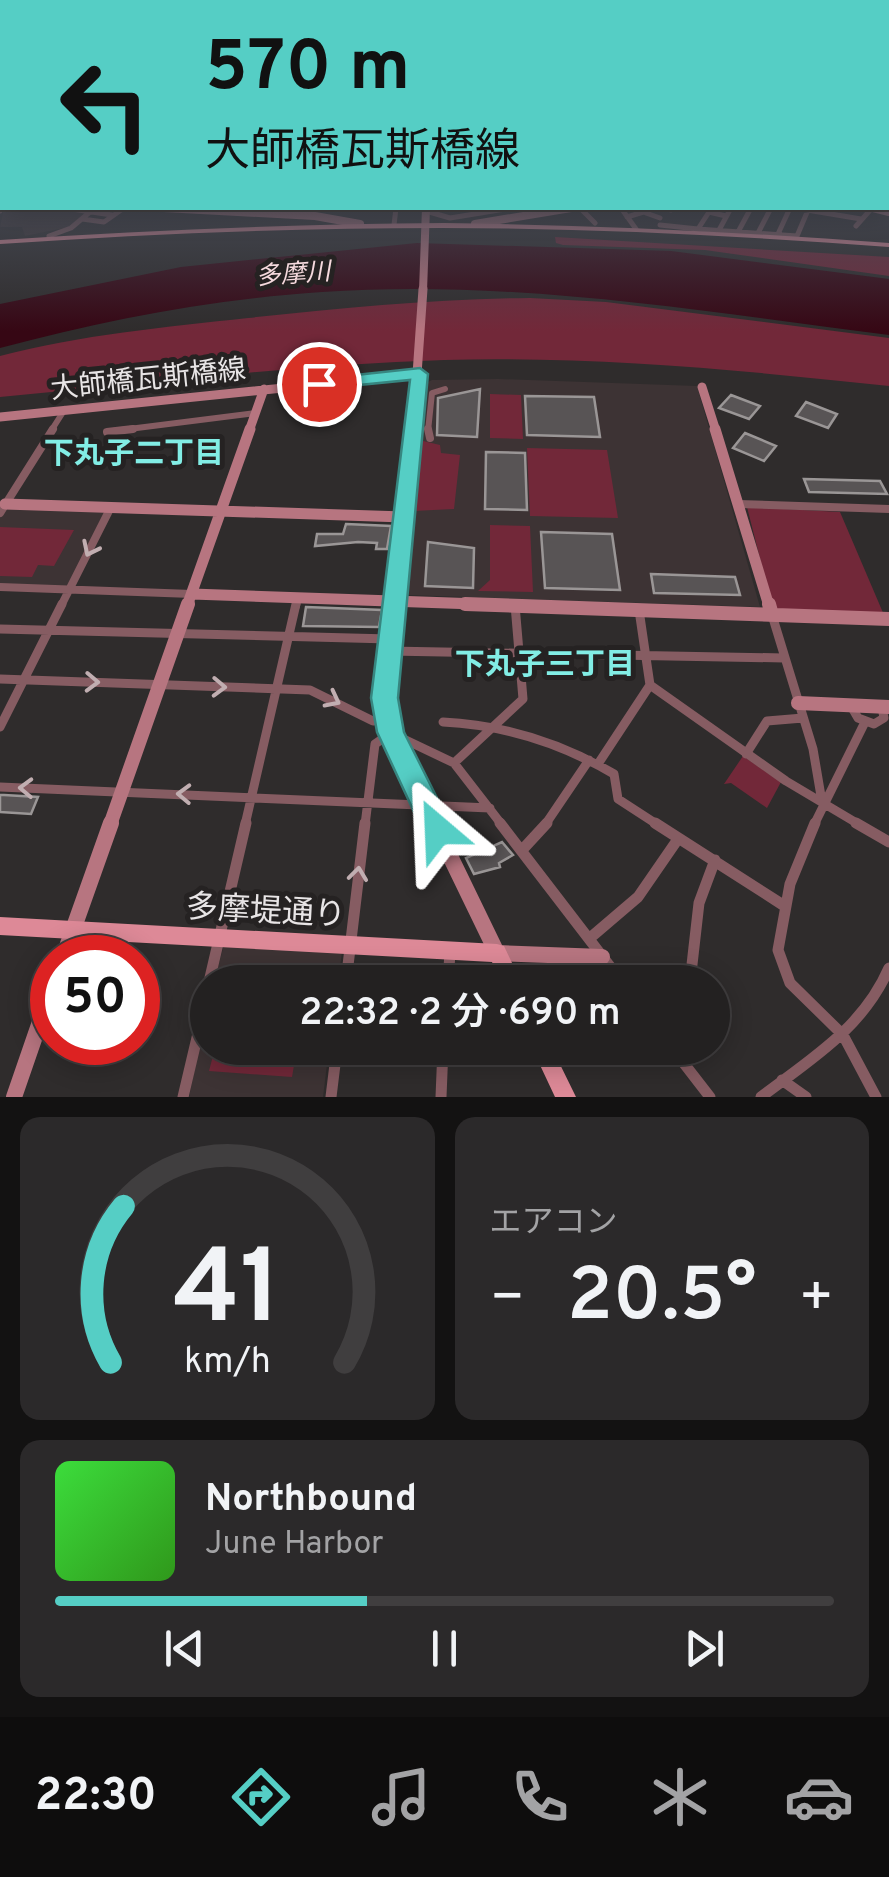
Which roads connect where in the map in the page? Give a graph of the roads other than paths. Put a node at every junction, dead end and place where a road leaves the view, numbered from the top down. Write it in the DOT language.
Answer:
graph roads {
  1 [pos="65,229"];
  2 [pos="256,229"];
  3 [pos="425,229"];
  4 [pos="693,229"];
  5 [pos="698,229"];
  6 [pos="719,229"];
  7 [pos="740,229"];
  8 [pos="760,229"];
  9 [pos="781,229"];
  10 [pos="800,229"];
  11 [pos="698,230"];
  12 [pos="718,232"];
  13 [pos="738,232"];
  14 [pos="758,233"];
  15 [pos="778,234"];
  16 [pos="49,236"];
  17 [pos="0,242"];
  18 [pos="889,245"];
  19 [pos="420,372"];
  20 [pos="702,387"];
  21 [pos="264,389"];
  22 [pos="445,389"];
  23 [pos="66,409"];
  24 [pos="256,414"];
  25 [pos="0,416"];
  26 [pos="106,432"];
  27 [pos="430,438"];
  28 [pos="738,504"];
  29 [pos="111,507"];
  30 [pos="3,508"];
  31 [pos="889,509"];
  32 [pos="222,511"];
  33 [pos="404,517"];
  34 [pos="0,588"];
  35 [pos="70,590"];
  36 [pos="192,594"];
  37 [pos="298,597"];
  38 [pos="395,601"];
  39 [pos="515,605"];
  40 [pos="639,610"];
  41 [pos="772,615"];
  42 [pos="889,619"];
  43 [pos="0,629"];
  44 [pos="48,631"];
  45 [pos="178,634"];
  46 [pos="289,634"];
  47 [pos="390,645"];
  48 [pos="518,656"];
  49 [pos="646,656"];
  50 [pos="784,658"];
  51 [pos="0,679"];
  52 [pos="24,680"];
  53 [pos="160,684"];
  54 [pos="650,686"];
  55 [pos="277,690"];
  56 [pos="850,705"];
  57 [pos="886,707"];
  58 [pos="800,711"];
  59 [pos="443,722"];
  60 [pos="865,722"];
  61 [pos="389,726"];
  62 [pos="0,727"];
  63 [pos="494,728"];
  64 [pos="746,754"];
  65 [pos="454,762"];
  66 [pos="594,762"];
  67 [pos="0,786"];
  68 [pos="122,791"];
  69 [pos="252,797"];
  70 [pos="822,802"];
  71 [pos="368,803"];
  72 [pos="426,804"];
  73 [pos="490,808"];
  74 [pos="678,839"];
  75 [pos="889,842"];
  76 [pos="523,849"];
  77 [pos="715,860"];
  78 [pos="783,905"];
  79 [pos="0,926"];
  80 [pos="73,929"];
  81 [pos="71,935"];
  82 [pos="220,938"];
  83 [pos="590,938"];
  84 [pos="350,945"];
  85 [pos="450,949"];
  86 [pos="497,953"];
  87 [pos="602,956"];
  88 [pos="214,965"];
  89 [pos="348,965"];
  90 [pos="449,965"];
  91 [pos="503,965"];
  92 [pos="609,965"];
  93 [pos="692,965"];
  94 [pos="889,968"];
  95 [pos="843,1034"];
  96 [pos="30,1051"];
  97 [pos="191,1065"];
  98 [pos="335,1065"];
  99 [pos="442,1065"];
  100 [pos="550,1065"];
  101 [pos="690,1065"];
  102 [pos="782,1080"];
  103 [pos="14,1097"];
  104 [pos="183,1097"];
  105 [pos="330,1097"];
  106 [pos="441,1097"];
  107 [pos="566,1097"];
  108 [pos="710,1097"];
  109 [pos="761,1097"];
  110 [pos="806,1097"];
  111 [pos="876,1097"];
  1 -- 16 [label="street"];
  2 -- 17 [label="main road"];
  3 -- 19 [label="street"];
  4 -- 11 [label="street"];
  5 -- 12 [label="main road"];
  6 -- 12 [label="street"];
  7 -- 13 [label="street"];
  8 -- 14 [label="street"];
  9 -- 15 [label="street"];
  10 -- 15 [label="street"];
  11 -- 12 [label="street"];
  12 -- 13 [label="street"];
  12 -- 18 [label="main road"];
  13 -- 14 [label="street"];
  14 -- 15 [label="street"];
  19 -- 21 [label="street, 大師橋瓦斯橋線"];
  19 -- 33 [label="street"];
  20 -- 28 [label="street"];
  21 -- 23 [label="street, 大師橋瓦斯橋線"];
  21 -- 24 [label="street"];
  22 -- 27 [label="street"];
  23 -- 25 [label="street, 大師橋瓦斯橋線"];
  23 -- 30 [label="street"];
  24 -- 26 [label="street"];
  24 -- 32 [label="street"];
  28 -- 31 [label="street"];
  28 -- 41 [label="street"];
  29 -- 30 [label="street"];
  29 -- 32 [label="street"];
  29 -- 35 [label="street, one-way"];
  32 -- 33 [label="street"];
  32 -- 36 [label="street"];
  33 -- 38 [label="street"];
  34 -- 35 [label="street"];
  35 -- 36 [label="street"];
  35 -- 44 [label="street"];
  36 -- 37 [label="street"];
  36 -- 45 [label="street"];
  37 -- 38 [label="street"];
  37 -- 46 [label="street"];
  38 -- 39 [label="street"];
  38 -- 47 [label="street"];
  39 -- 40 [label="street"];
  39 -- 48 [label="street"];
  40 -- 41 [label="street"];
  40 -- 49 [label="street"];
  41 -- 42 [label="street"];
  41 -- 50 [label="street"];
  43 -- 44 [label="street"];
  44 -- 45 [label="street"];
  44 -- 52 [label="street"];
  45 -- 46 [label="street"];
  45 -- 53 [label="street"];
  46 -- 47 [label="street"];
  46 -- 55 [label="street"];
  47 -- 48 [label="street"];
  47 -- 61 [label="street"];
  48 -- 49 [label="street"];
  48 -- 63 [label="street"];
  49 -- 50 [label="street"];
  49 -- 54 [label="street"];
  50 -- 58 [label="street"];
  51 -- 52 [label="street"];
  52 -- 53 [label="street, one-way"];
  52 -- 62 [label="street"];
  53 -- 55 [label="street, one-way"];
  53 -- 68 [label="street"];
  54 -- 64 [label="street"];
  54 -- 66 [label="street"];
  55 -- 61 [label="street, one-way"];
  55 -- 69 [label="street"];
  56 -- 57 [label="street"];
  56 -- 58 [label="street"];
  56 -- 60 [label="street"];
  57 -- 60 [label="street"];
  58 -- 64 [label="street"];
  58 -- 70 [label="street"];
  59 -- 63 [label="street"];
  60 -- 70 [label="street"];
  61 -- 65 [label="street"];
  61 -- 71 [label="street"];
  61 -- 72 [label="street"];
  63 -- 65 [label="street"];
  63 -- 66 [label="street"];
  64 -- 70 [label="street"];
  65 -- 73 [label="street"];
  66 -- 74 [label="street"];
  66 -- 76 [label="street"];
  68 -- 67 [label="street, one-way"];
  69 -- 68 [label="street, one-way"];
  68 -- 80 [label="street"];
  69 -- 71 [label="street"];
  69 -- 82 [label="street"];
  70 -- 75 [label="street"];
  70 -- 78 [label="street"];
  71 -- 72 [label="street"];
  84 -- 71 [label="street, one-way"];
  72 -- 73 [label="street"];
  72 -- 86 [label="street"];
  73 -- 76 [label="street"];
  74 -- 77 [label="street"];
  74 -- 83 [label="street"];
  76 -- 83 [label="street"];
  77 -- 78 [label="street"];
  77 -- 93 [label="street"];
  78 -- 95 [label="street"];
  79 -- 80 [label="main road, 多摩堤通り"];
  80 -- 81 [label="street"];
  80 -- 82 [label="main road, 多摩堤通り"];
  82 -- 84 [label="main road, 多摩堤通り"];
  82 -- 88 [label="street"];
  83 -- 87 [label="street"];
  84 -- 85 [label="main road, 多摩堤通り"];
  84 -- 89 [label="street"];
  85 -- 86 [label="main road, 多摩堤通り"];
  85 -- 90 [label="street"];
  86 -- 87 [label="street"];
  86 -- 91 [label="main road"];
  87 -- 92 [label="street"];
  94 -- 95 [label="street"];
  95 -- 102 [label="street"];
  95 -- 111 [label="street"];
  96 -- 103 [label="street"];
  97 -- 104 [label="street"];
  98 -- 105 [label="street"];
  99 -- 106 [label="street"];
  100 -- 107 [label="main road"];
  101 -- 108 [label="street"];
  102 -- 109 [label="street"];
  102 -- 110 [label="street"];
}
